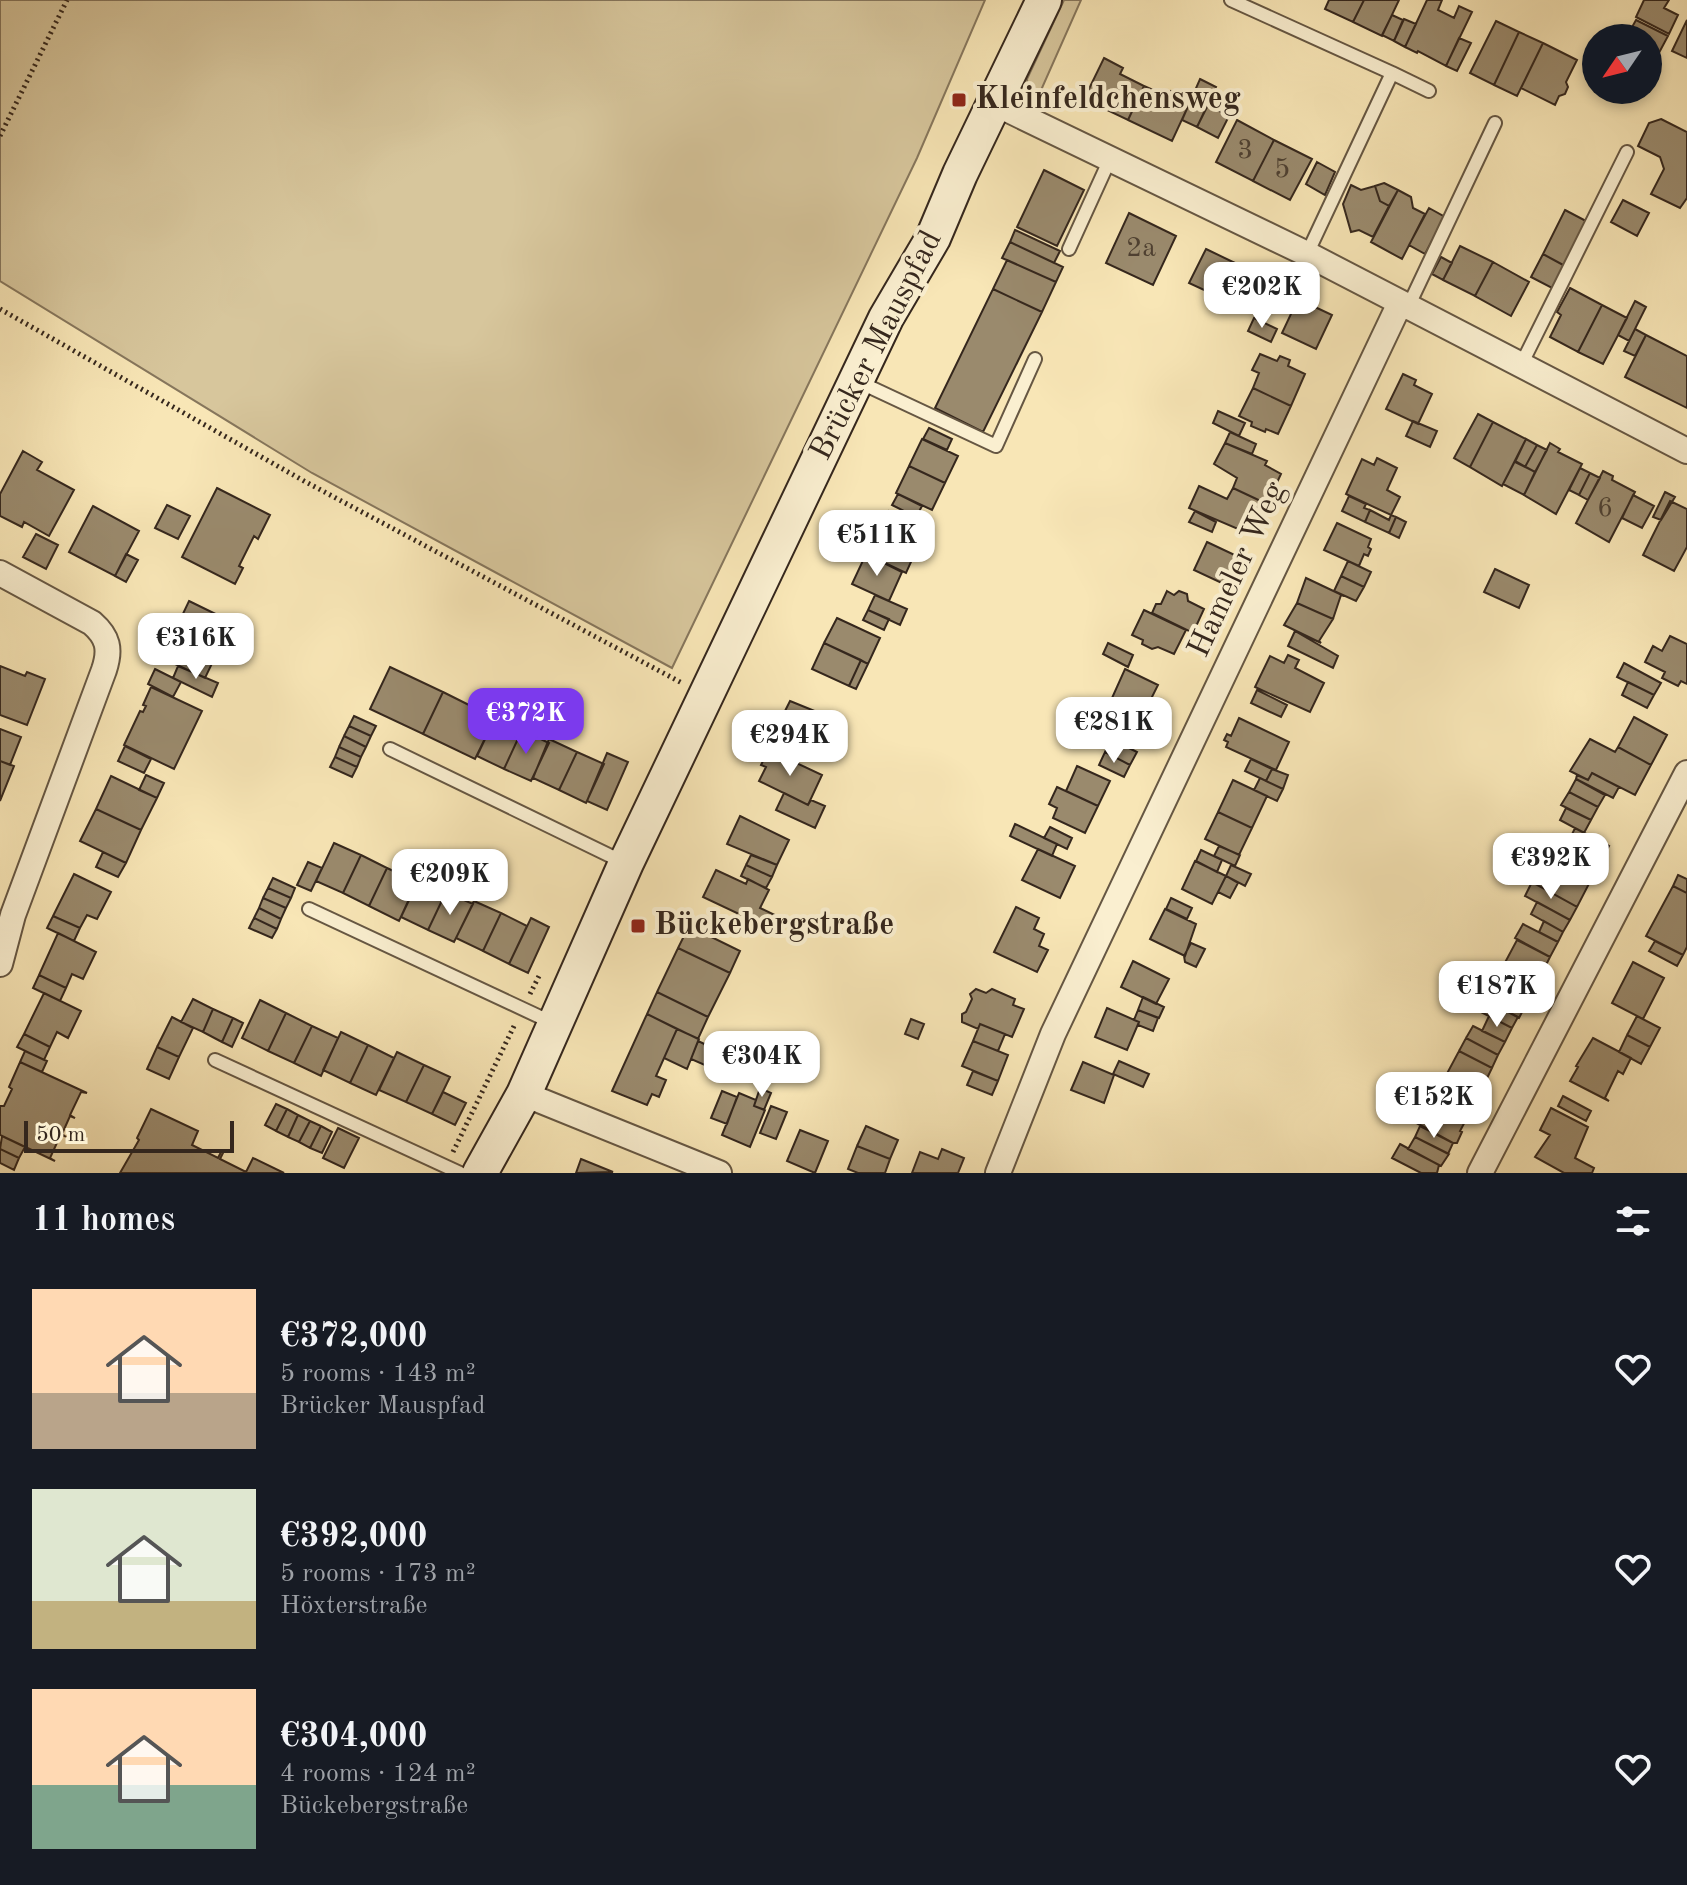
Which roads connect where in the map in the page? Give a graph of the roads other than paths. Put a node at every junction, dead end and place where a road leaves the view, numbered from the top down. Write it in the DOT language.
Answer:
graph roads {
  1 [pos="1044,0"];
  2 [pos="1231,0"];
  3 [pos="1392,73"];
  4 [pos="1429,91"];
  5 [pos="994,103"];
  6 [pos="1495,123"];
  7 [pos="1627,152"];
  8 [pos="1110,159"];
  9 [pos="1069,249"];
  10 [pos="1307,254"];
  11 [pos="1404,305"];
  12 [pos="1035,359"];
  13 [pos="1522,363"];
  14 [pos="857,381"];
  15 [pos="1687,451"];
  16 [pos="0,573"];
  17 [pos="390,749"];
  18 [pos="1687,773"];
  19 [pos="626,863"];
  20 [pos="309,909"];
  21 [pos="0,964"];
  22 [pos="556,1024"];
  23 [pos="215,1060"];
  24 [pos="524,1094"];
  25 [pos="460,1173"];
  26 [pos="480,1173"];
  27 [pos="719,1173"];
  28 [pos="998,1173"];
  29 [pos="1480,1173"];
  1 -- 5 [label="main road, Brücker Mauspfad"];
  2 -- 3 [label="lane"];
  3 -- 4 [label="lane"];
  3 -- 10 [label="lane"];
  5 -- 8 [label="street"];
  5 -- 14 [label="main road, Brücker Mauspfad"];
  6 -- 11 [label="lane"];
  7 -- 13 [label="lane"];
  8 -- 9 [label="lane"];
  8 -- 10 [label="street"];
  10 -- 11 [label="street"];
  11 -- 13 [label="street"];
  11 -- 28 [label="street, Hameler Weg"];
  12 -- 14 [label="lane"];
  13 -- 15 [label="street"];
  14 -- 19 [label="main road, Brücker Mauspfad"];
  16 -- 21 [label="street"];
  17 -- 19 [label="lane"];
  18 -- 29 [label="street"];
  19 -- 22 [label="main road, Brücker Mauspfad"];
  20 -- 22 [label="lane"];
  22 -- 24 [label="main road, Brücker Mauspfad"];
  23 -- 25 [label="lane"];
  24 -- 26 [label="main road, Brücker Mauspfad"];
  24 -- 27 [label="street"];
}
